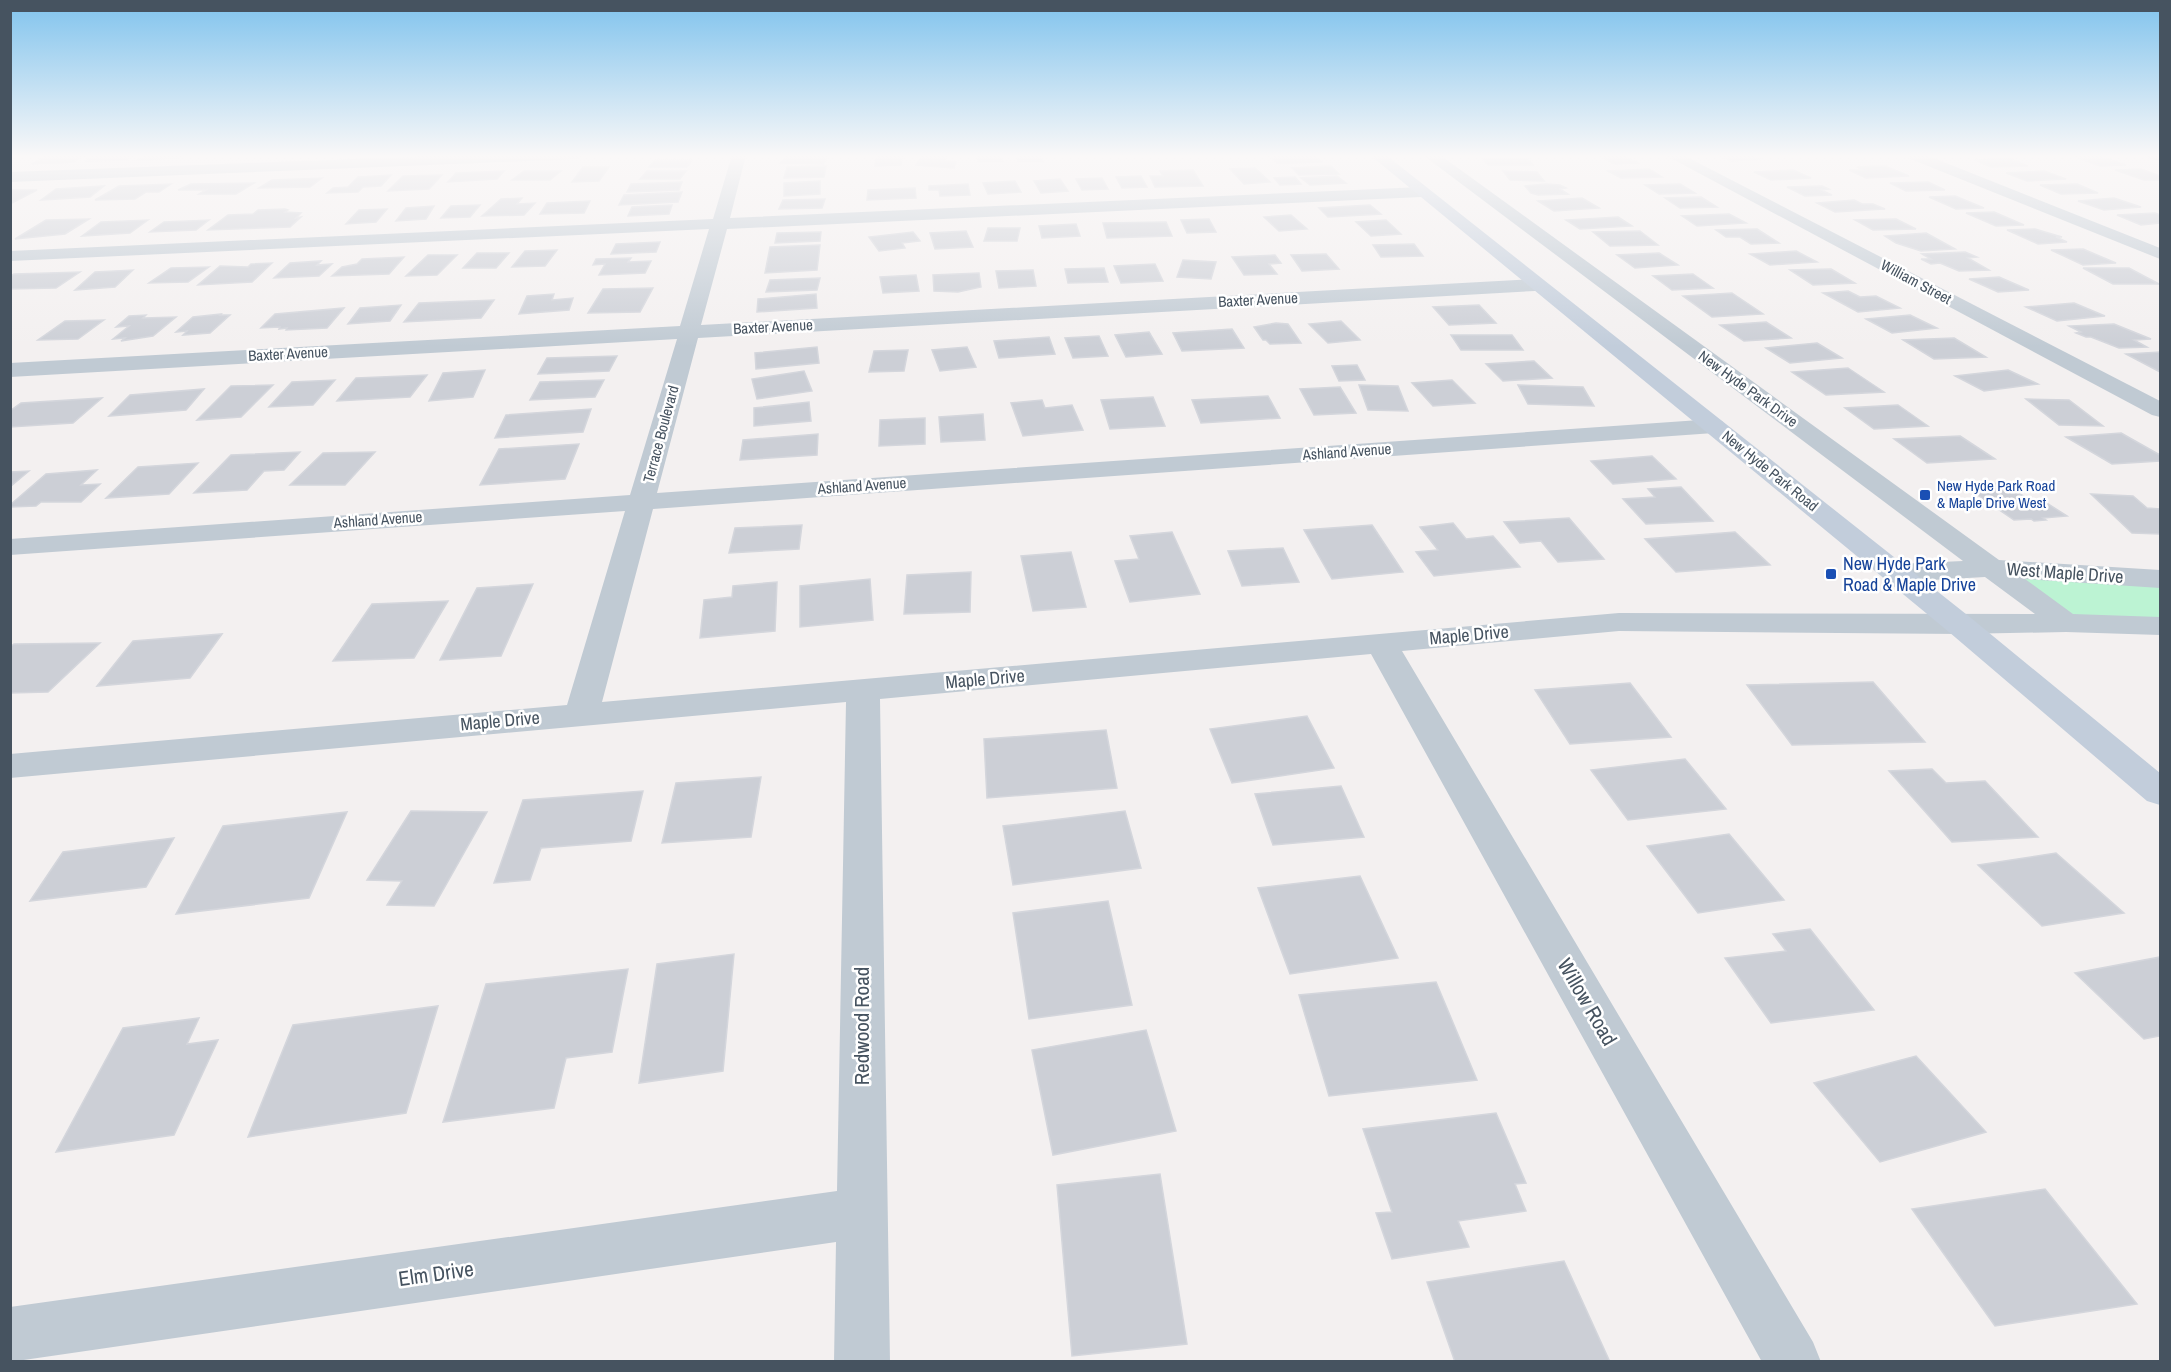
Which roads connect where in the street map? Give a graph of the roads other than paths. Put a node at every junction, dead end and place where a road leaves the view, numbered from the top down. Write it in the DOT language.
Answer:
graph roads {
  1 [pos="721,219"];
  2 [pos="810,219"];
  3 [pos="1454,219"];
  4 [pos="1517,219"];
  5 [pos="1795,219"];
  6 [pos="2073,219"];
  7 [pos="720,223"];
  8 [pos="2160,254"];
  9 [pos="10,256"];
  10 [pos="1535,285"];
  11 [pos="690,332"];
  12 [pos="10,370"];
  13 [pos="2160,410"];
  14 [pos="1714,426"];
  15 [pos="643,501"];
  16 [pos="10,547"];
  17 [pos="1992,568"];
  18 [pos="1897,573"];
  19 [pos="2160,579"];
  20 [pos="2066,623"];
  21 [pos="1960,625"];
  22 [pos="2160,626"];
  23 [pos="1381,643"];
  24 [pos="863,690"];
  25 [pos="582,713"];
  26 [pos="10,766"];
  27 [pos="2160,792"];
  28 [pos="861,1213"];
  29 [pos="10,1335"];
  30 [pos="862,1362"];
  31 [pos="1793,1362"];
  1 -- 7 [label="street, Terrace Boulevard"];
  2 -- 7 [label="street"];
  3 -- 10 [label="main road, New Hyde Park Road"];
  4 -- 17 [label="street, New Hyde Park Drive"];
  5 -- 13 [label="street, William Street"];
  6 -- 8 [label="street"];
  7 -- 9 [label="street"];
  7 -- 11 [label="street, Terrace Boulevard"];
  10 -- 11 [label="street, Baxter Avenue"];
  10 -- 14 [label="main road, New Hyde Park Road"];
  11 -- 12 [label="street, Baxter Avenue"];
  11 -- 15 [label="street, Terrace Boulevard"];
  14 -- 15 [label="street, Ashland Avenue"];
  14 -- 18 [label="main road, New Hyde Park Road"];
  15 -- 16 [label="street, Ashland Avenue"];
  15 -- 25 [label="street, Terrace Boulevard"];
  17 -- 18 [label="street, West Maple Drive"];
  17 -- 19 [label="street, West Maple Drive"];
  17 -- 20 [label="street, New Hyde Park Drive"];
  18 -- 21 [label="main road, New Hyde Park Road"];
  20 -- 21 [label="street"];
  20 -- 22 [label="street"];
  21 -- 23 [label="street, Maple Drive"];
  21 -- 27 [label="main road, New Hyde Park Road"];
  23 -- 24 [label="street, Maple Drive"];
  23 -- 31 [label="street, Willow Road"];
  24 -- 25 [label="street, Maple Drive"];
  24 -- 28 [label="street, Redwood Road"];
  25 -- 26 [label="street, Maple Drive"];
  28 -- 29 [label="street, Elm Drive"];
  28 -- 30 [label="street, Redwood Road"];
}
